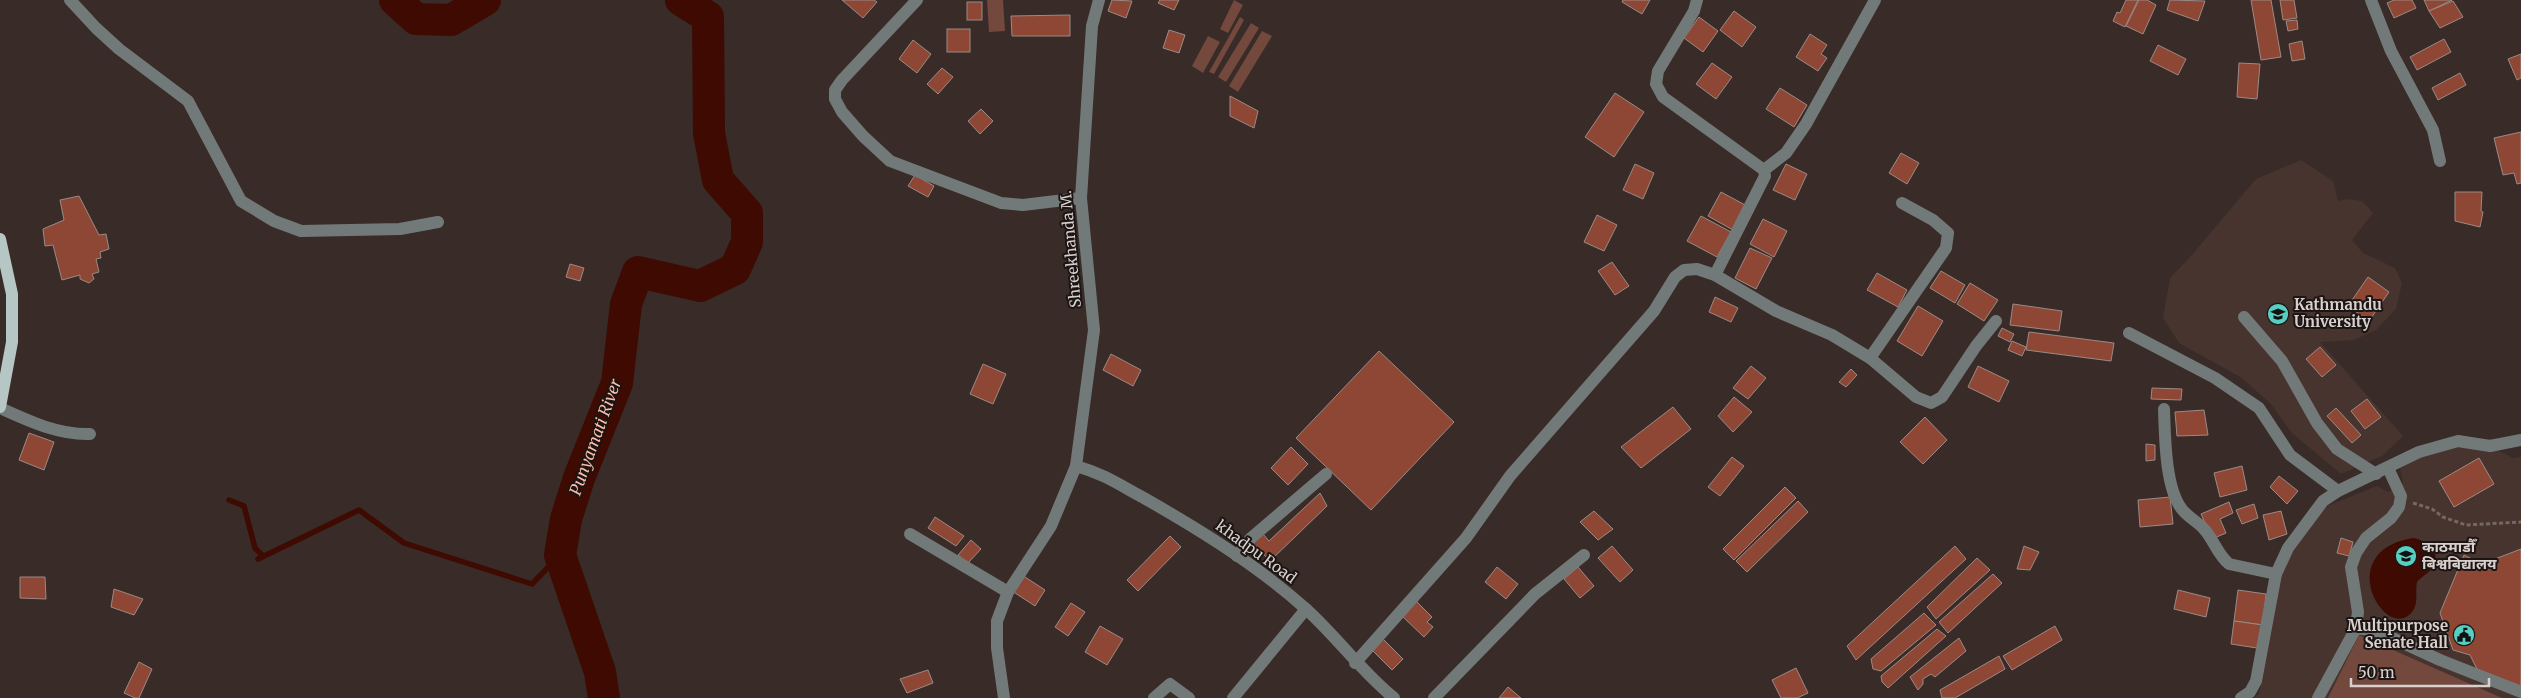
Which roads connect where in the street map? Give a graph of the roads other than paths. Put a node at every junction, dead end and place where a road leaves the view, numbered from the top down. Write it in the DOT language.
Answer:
graph roads {
  1 [pos="70,0"];
  2 [pos="917,0"];
  3 [pos="1100,0"];
  4 [pos="1696,0"];
  5 [pos="1875,0"];
  6 [pos="2371,0"];
  7 [pos="2440,161"];
  8 [pos="1764,170"];
  9 [pos="1081,198"];
  10 [pos="1902,203"];
  11 [pos="438,222"];
  12 [pos="0,239"];
  13 [pos="1715,275"];
  14 [pos="2244,317"];
  15 [pos="1996,322"];
  16 [pos="2129,332"];
  17 [pos="1870,358"];
  18 [pos="0,408"];
  19 [pos="2164,409"];
  20 [pos="90,434"];
  21 [pos="2521,440"];
  22 [pos="1076,466"];
  23 [pos="2388,468"];
  24 [pos="1326,474"];
  25 [pos="2376,474"];
  26 [pos="2338,490"];
  27 [pos="910,534"];
  28 [pos="1584,555"];
  29 [pos="1237,556"];
  30 [pos="2276,574"];
  31 [pos="1008,592"];
  32 [pos="1306,609"];
  33 [pos="2356,628"];
  34 [pos="1355,662"];
  35 [pos="2521,692"];
  36 [pos="1004,698"];
  37 [pos="1154,698"];
  38 [pos="1189,698"];
  39 [pos="1233,698"];
  40 [pos="1394,698"];
  41 [pos="1434,698"];
  42 [pos="2241,698"];
  43 [pos="2318,698"];
  1 -- 11 [label="street"];
  2 -- 9 [label="street"];
  3 -- 9 [label="street, Shreekhanda M."];
  4 -- 8 [label="street"];
  5 -- 8 [label="street"];
  6 -- 7 [label="street"];
  8 -- 13 [label="street"];
  9 -- 22 [label="street, Shreekhanda M."];
  10 -- 17 [label="street"];
  12 -- 18 [label="main road"];
  13 -- 17 [label="street"];
  13 -- 34 [label="street"];
  14 -- 25 [label="street"];
  15 -- 17 [label="street"];
  16 -- 26 [label="street"];
  18 -- 20 [label="street"];
  19 -- 30 [label="street"];
  21 -- 23 [label="street"];
  22 -- 29 [label="street, khadpu Road"];
  22 -- 31 [label="street, Shreekhanda M."];
  23 -- 25 [label="street"];
  23 -- 33 [label="street"];
  24 -- 29 [label="street"];
  25 -- 26 [label="street"];
  26 -- 30 [label="street"];
  27 -- 31 [label="street"];
  28 -- 41 [label="street"];
  29 -- 32 [label="street, khadpu Road"];
  30 -- 42 [label="street"];
  31 -- 36 [label="street, Shreekhanda M."];
  32 -- 34 [label="street, khadpu Road"];
  32 -- 39 [label="street"];
  33 -- 35 [label="street"];
  33 -- 43 [label="street"];
  34 -- 40 [label="street, khadpu Road"];
  37 -- 38 [label="street"];
}
